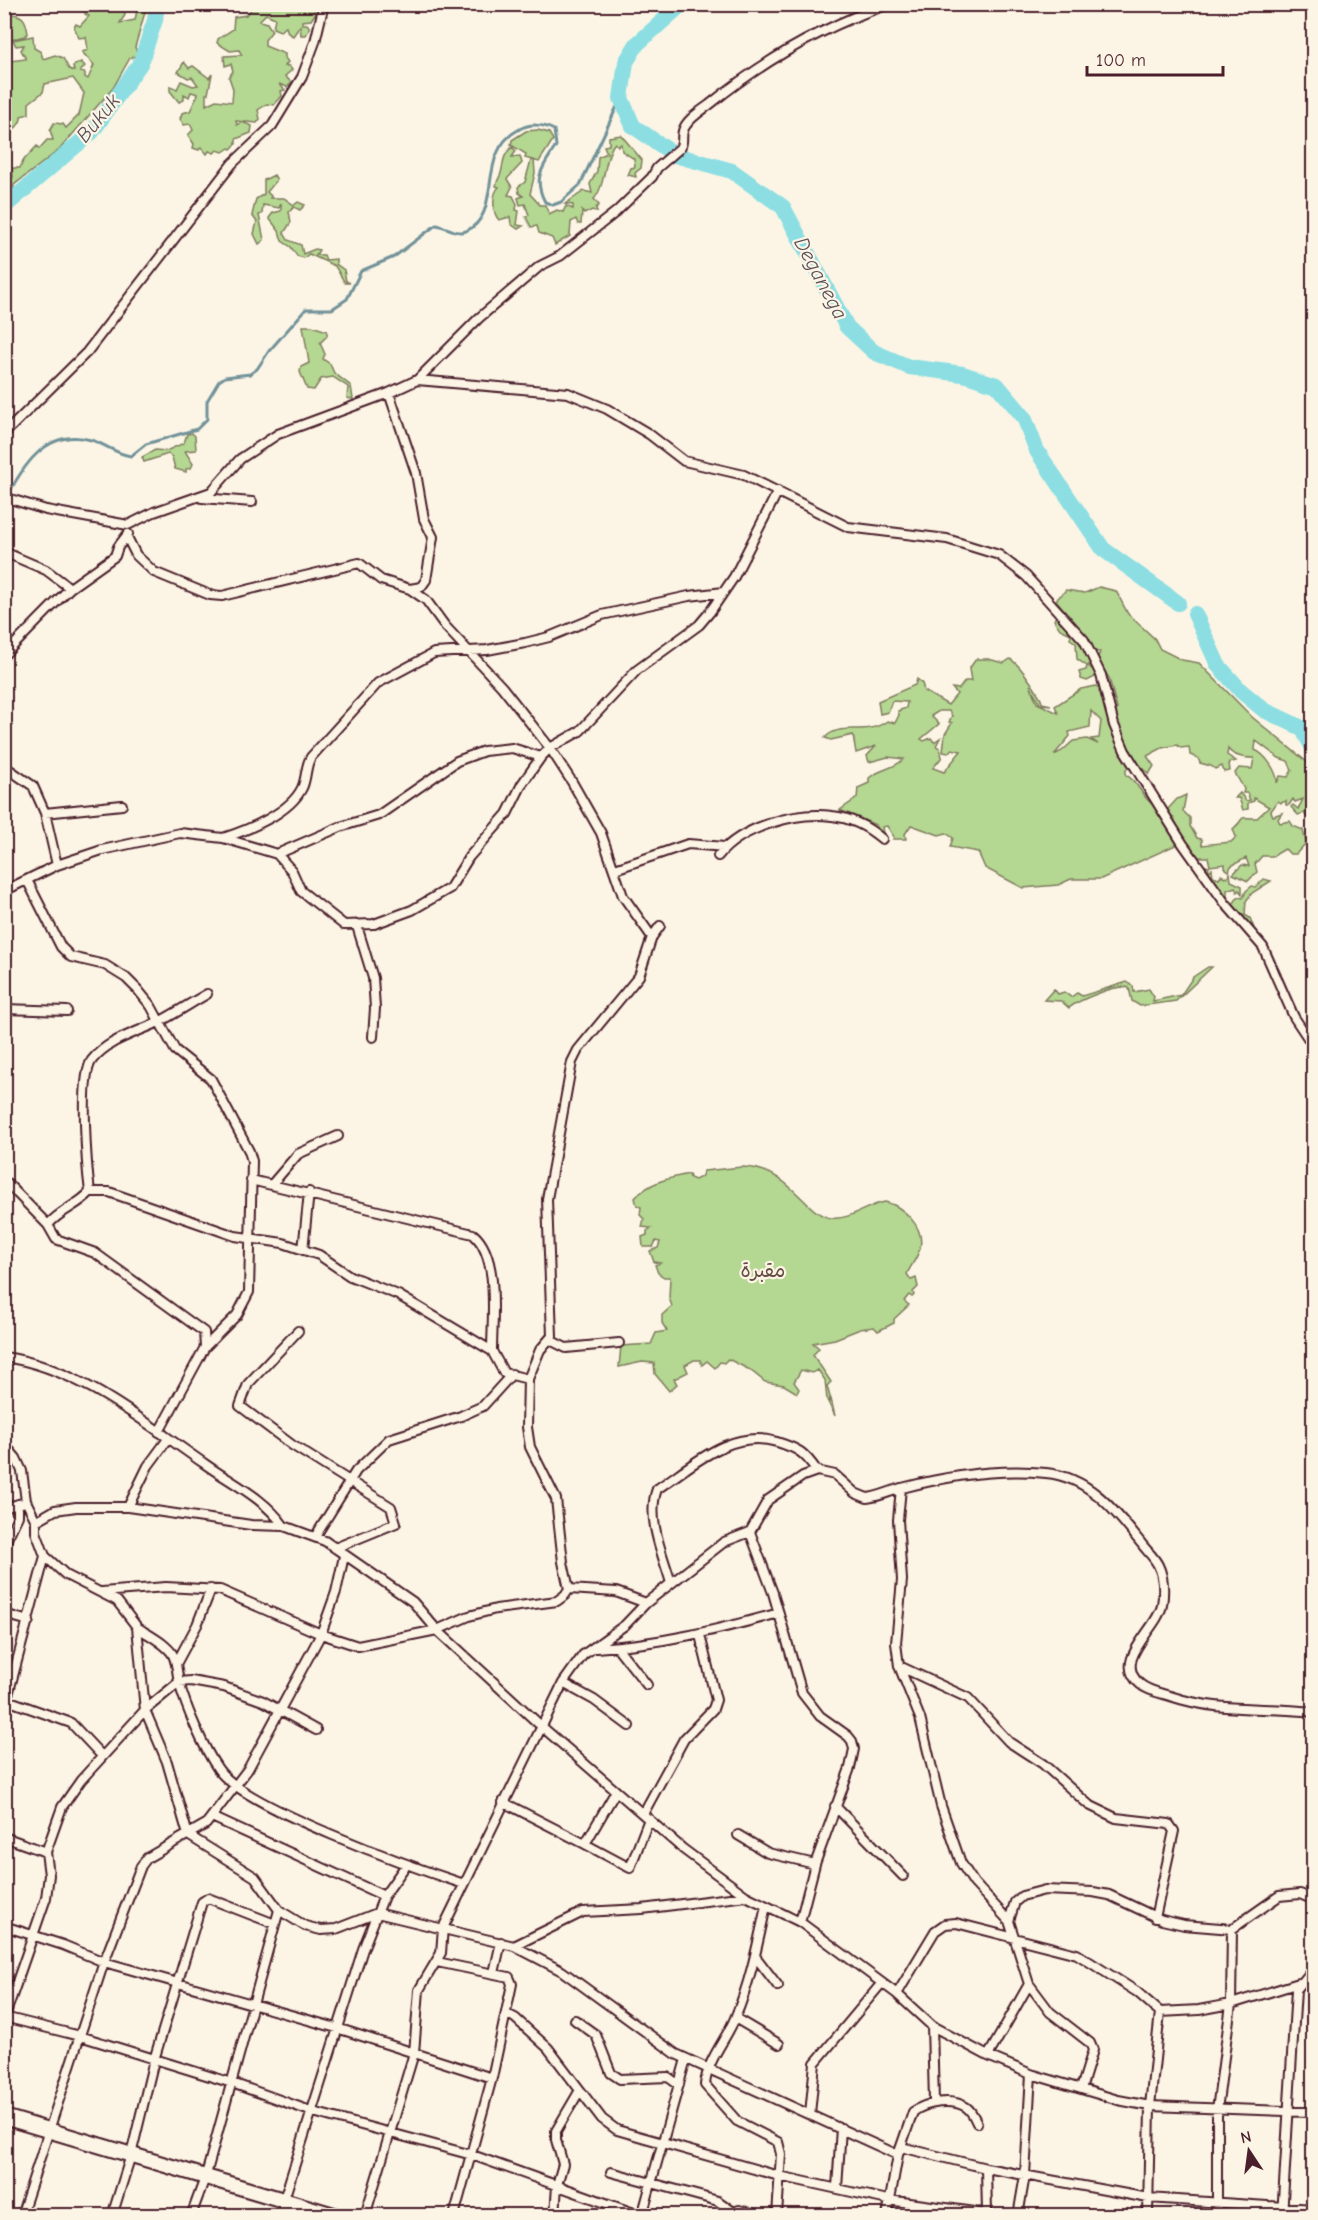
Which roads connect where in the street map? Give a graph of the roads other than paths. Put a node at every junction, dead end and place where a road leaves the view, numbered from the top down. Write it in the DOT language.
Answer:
graph roads {
  1 [pos="324,4"];
  2 [pos="889,4"];
  3 [pos="417,380"];
  4 [pos="389,393"];
  5 [pos="4,434"];
  6 [pos="778,491"];
  7 [pos="4,497"];
  8 [pos="195,498"];
  9 [pos="252,502"];
  10 [pos="128,525"];
  11 [pos="128,537"];
  12 [pos="4,552"];
  13 [pos="136,555"];
  14 [pos="115,556"];
  15 [pos="426,580"];
  16 [pos="70,588"];
  17 [pos="410,589"];
  18 [pos="724,592"];
  19 [pos="428,603"];
  20 [pos="468,649"];
  21 [pos="4,655"];
  22 [pos="550,748"];
  23 [pos="541,757"];
  24 [pos="4,766"];
  25 [pos="122,805"];
  26 [pos="45,813"];
  27 [pos="224,838"];
  28 [pos="882,839"];
  29 [pos="725,847"];
  30 [pos="277,854"];
  31 [pos="718,856"];
  32 [pos="57,865"];
  33 [pos="615,869"];
  34 [pos="27,880"];
  35 [pos="4,891"];
  36 [pos="357,926"];
  37 [pos="660,926"];
  38 [pos="652,937"];
  39 [pos="207,994"];
  40 [pos="4,1009"];
  41 [pos="67,1011"];
  42 [pos="160,1022"];
  43 [pos="373,1037"];
  44 [pos="1314,1047"];
  45 [pos="338,1136"];
  46 [pos="4,1180"];
  47 [pos="251,1180"];
  48 [pos="273,1183"];
  49 [pos="90,1192"];
  50 [pos="309,1192"];
  51 [pos="48,1225"];
  52 [pos="249,1238"];
  53 [pos="303,1250"];
  54 [pos="298,1331"];
  55 [pos="550,1341"];
  56 [pos="619,1343"];
  57 [pos="205,1347"];
  58 [pos="492,1351"];
  59 [pos="4,1357"];
  60 [pos="512,1374"];
  61 [pos="528,1379"];
  62 [pos="159,1432"];
  63 [pos="168,1439"];
  64 [pos="4,1444"];
  65 [pos="817,1471"];
  66 [pos="348,1482"];
  67 [pos="901,1488"];
  68 [pos="22,1503"];
  69 [pos="128,1507"];
  70 [pos="4,1508"];
  71 [pos="36,1521"];
  72 [pos="284,1526"];
  73 [pos="750,1532"];
  74 [pos="315,1537"];
  75 [pos="4,1545"];
  76 [pos="335,1548"];
  77 [pos="344,1556"];
  78 [pos="45,1557"];
  79 [pos="671,1583"];
  80 [pos="569,1588"];
  81 [pos="211,1589"];
  82 [pos="102,1592"];
  83 [pos="646,1603"];
  84 [pos="780,1612"];
  85 [pos="4,1614"];
  86 [pos="29,1621"];
  87 [pos="137,1627"];
  88 [pos="437,1630"];
  89 [pos="321,1634"];
  90 [pos="700,1635"];
  91 [pos="617,1647"];
  92 [pos="594,1648"];
  93 [pos="176,1664"];
  94 [pos="899,1666"];
  95 [pos="179,1682"];
  96 [pos="563,1683"];
  97 [pos="646,1685"];
  98 [pos="7,1700"];
  99 [pos="4,1710"];
  100 [pos="146,1710"];
  101 [pos="281,1711"];
  102 [pos="1314,1712"];
  103 [pos="540,1725"];
  104 [pos="629,1726"];
  105 [pos="316,1730"];
  106 [pos="102,1756"];
  107 [pos="235,1786"];
  108 [pos="616,1791"];
  109 [pos="503,1802"];
  110 [pos="835,1806"];
  111 [pos="212,1817"];
  112 [pos="646,1817"];
  113 [pos="188,1835"];
  114 [pos="738,1835"];
  115 [pos="4,1837"];
  116 [pos="585,1844"];
  117 [pos="46,1852"];
  118 [pos="815,1864"];
  119 [pos="406,1865"];
  120 [pos="903,1876"];
  121 [pos="464,1884"];
  122 [pos="384,1896"];
  123 [pos="746,1896"];
  124 [pos="1314,1900"];
  125 [pos="766,1906"];
  126 [pos="279,1910"];
  127 [pos="377,1913"];
  128 [pos="1155,1918"];
  129 [pos="1009,1921"];
  130 [pos="800,1922"];
  131 [pos="275,1924"];
  132 [pos="4,1926"];
  133 [pos="443,1928"];
  134 [pos="1232,1929"];
  135 [pos="32,1935"];
  136 [pos="1017,1939"];
  137 [pos="501,1942"];
  138 [pos="514,1946"];
  139 [pos="755,1956"];
  140 [pos="104,1962"];
  141 [pos="437,1962"];
  142 [pos="1314,1968"];
  143 [pos="494,1973"];
  144 [pos="177,1983"];
  145 [pos="1299,1983"];
  146 [pos="881,1984"];
  147 [pos="1029,1984"];
  148 [pos="778,1986"];
  149 [pos="897,1994"];
  150 [pos="1231,2004"];
  151 [pos="254,2005"];
  152 [pos="1160,2012"];
  153 [pos="507,2014"];
  154 [pos="5,2018"];
  155 [pos="735,2018"];
  156 [pos="575,2020"];
  157 [pos="932,2026"];
  158 [pos="340,2029"];
  159 [pos="80,2036"];
  160 [pos="779,2044"];
  161 [pos="414,2053"];
  162 [pos="988,2056"];
  163 [pos="686,2059"];
  164 [pos="154,2060"];
  165 [pos="708,2069"];
  166 [pos="1031,2074"];
  167 [pos="492,2078"];
  168 [pos="232,2083"];
  169 [pos="679,2085"];
  170 [pos="1081,2089"];
  171 [pos="580,2090"];
  172 [pos="934,2102"];
  173 [pos="1150,2106"];
  174 [pos="1217,2110"];
  175 [pos="313,2112"];
  176 [pos="1288,2112"];
  177 [pos="1314,2112"];
  178 [pos="810,2114"];
  179 [pos="4,2117"];
  180 [pos="977,2123"];
  181 [pos="841,2128"];
  182 [pos="48,2130"];
  183 [pos="389,2132"];
  184 [pos="662,2142"];
  185 [pos="899,2151"];
  186 [pos="131,2155"];
  187 [pos="472,2155"];
  188 [pos="986,2168"];
  189 [pos="611,2172"];
  190 [pos="206,2175"];
  191 [pos="1025,2175"];
  192 [pos="779,2176"];
  193 [pos="652,2181"];
  194 [pos="557,2185"];
  195 [pos="837,2188"];
  196 [pos="1148,2198"];
  197 [pos="284,2199"];
  198 [pos="888,2200"];
  199 [pos="1217,2204"];
  200 [pos="1314,2209"];
  201 [pos="1282,2211"];
  202 [pos="728,2213"];
  203 [pos="987,2213"];
  204 [pos="21,2216"];
  205 [pos="112,2216"];
  206 [pos="191,2216"];
  207 [pos="282,2216"];
  208 [pos="337,2216"];
  209 [pos="364,2216"];
  210 [pos="454,2216"];
  211 [pos="555,2216"];
  212 [pos="642,2216"];
  213 [pos="764,2216"];
  214 [pos="777,2216"];
  215 [pos="886,2216"];
  216 [pos="1004,2216"];
  217 [pos="1018,2216"];
  218 [pos="1148,2216"];
  219 [pos="1217,2216"];
  1 -- 5 [label="street"];
  2 -- 3 [label="street"];
  3 -- 4 [label="street"];
  3 -- 6 [label="street"];
  4 -- 8 [label="street"];
  4 -- 15 [label="street"];
  6 -- 18 [label="street"];
  6 -- 44 [label="street"];
  7 -- 10 [label="street"];
  8 -- 9 [label="street"];
  8 -- 10 [label="street"];
  10 -- 11 [label="street"];
  11 -- 13 [label="street"];
  11 -- 14 [label="street"];
  12 -- 16 [label="street"];
  13 -- 14 [label="street"];
  13 -- 17 [label="street"];
  14 -- 16 [label="street"];
  15 -- 17 [label="street"];
  15 -- 19 [label="street"];
  16 -- 21 [label="street"];
  17 -- 19 [label="street"];
  18 -- 20 [label="street"];
  18 -- 22 [label="street"];
  19 -- 20 [label="street"];
  20 -- 22 [label="street"];
  20 -- 27 [label="street"];
  22 -- 23 [label="street"];
  22 -- 33 [label="street"];
  23 -- 30 [label="street"];
  23 -- 36 [label="street"];
  24 -- 26 [label="street"];
  25 -- 26 [label="street"];
  26 -- 32 [label="street"];
  27 -- 30 [label="street"];
  27 -- 32 [label="street"];
  28 -- 29 [label="street"];
  29 -- 31 [label="street"];
  29 -- 33 [label="street"];
  30 -- 36 [label="street"];
  32 -- 34 [label="street"];
  33 -- 38 [label="street"];
  34 -- 35 [label="street"];
  34 -- 42 [label="street"];
  36 -- 43 [label="street"];
  37 -- 38 [label="street"];
  38 -- 55 [label="street"];
  39 -- 42 [label="street"];
  40 -- 41 [label="street"];
  42 -- 47 [label="street"];
  42 -- 49 [label="street"];
  45 -- 48 [label="street"];
  46 -- 51 [label="street"];
  47 -- 48 [label="street"];
  47 -- 52 [label="street"];
  48 -- 50 [label="street"];
  49 -- 51 [label="street"];
  49 -- 52 [label="street"];
  50 -- 53 [label="street"];
  50 -- 58 [label="street"];
  51 -- 57 [label="street"];
  52 -- 53 [label="street"];
  52 -- 57 [label="street"];
  53 -- 58 [label="street"];
  54 -- 66 [label="street"];
  55 -- 56 [label="street"];
  55 -- 61 [label="street"];
  57 -- 62 [label="street"];
  58 -- 60 [label="street"];
  59 -- 62 [label="street"];
  60 -- 61 [label="street"];
  60 -- 66 [label="street"];
  61 -- 80 [label="street"];
  62 -- 63 [label="street"];
  63 -- 69 [label="street"];
  63 -- 72 [label="street"];
  64 -- 68 [label="street"];
  65 -- 67 [label="street"];
  65 -- 73 [label="street"];
  65 -- 79 [label="street"];
  66 -- 74 [label="street"];
  66 -- 76 [label="street"];
  67 -- 94 [label="street"];
  67 -- 102 [label="street"];
  68 -- 70 [label="street"];
  68 -- 71 [label="street"];
  68 -- 75 [label="street"];
  69 -- 71 [label="street"];
  69 -- 72 [label="street"];
  71 -- 78 [label="street"];
  72 -- 74 [label="street"];
  73 -- 79 [label="street"];
  73 -- 84 [label="street"];
  74 -- 76 [label="street"];
  76 -- 77 [label="street"];
  77 -- 88 [label="street"];
  77 -- 89 [label="street"];
  78 -- 82 [label="street"];
  78 -- 86 [label="street"];
  79 -- 83 [label="street"];
  80 -- 83 [label="street"];
  80 -- 88 [label="street"];
  81 -- 82 [label="street"];
  81 -- 89 [label="street"];
  81 -- 93 [label="street"];
  82 -- 87 [label="street"];
  83 -- 92 [label="street"];
  84 -- 90 [label="street"];
  84 -- 110 [label="street"];
  85 -- 86 [label="street"];
  86 -- 98 [label="street"];
  87 -- 93 [label="street"];
  87 -- 100 [label="street"];
  88 -- 89 [label="street"];
  88 -- 103 [label="street"];
  89 -- 101 [label="street"];
  90 -- 91 [label="street"];
  90 -- 112 [label="street"];
  91 -- 92 [label="street"];
  91 -- 97 [label="street"];
  92 -- 96 [label="street"];
  93 -- 95 [label="street"];
  94 -- 128 [label="street"];
  94 -- 129 [label="street"];
  95 -- 100 [label="street"];
  95 -- 101 [label="street"];
  95 -- 107 [label="street"];
  96 -- 103 [label="street"];
  96 -- 104 [label="street"];
  98 -- 99 [label="street"];
  98 -- 106 [label="street"];
  100 -- 106 [label="street"];
  100 -- 113 [label="street"];
  101 -- 105 [label="street"];
  101 -- 107 [label="street"];
  103 -- 108 [label="street"];
  103 -- 109 [label="street"];
  106 -- 117 [label="street"];
  107 -- 111 [label="street"];
  107 -- 119 [label="street"];
  108 -- 112 [label="street"];
  108 -- 116 [label="street"];
  109 -- 116 [label="street"];
  109 -- 121 [label="street"];
  110 -- 118 [label="street"];
  110 -- 120 [label="street"];
  111 -- 113 [label="street"];
  111 -- 122 [label="street"];
  112 -- 116 [label="street"];
  112 -- 123 [label="street"];
  113 -- 126 [label="street"];
  113 -- 140 [label="street"];
  114 -- 118 [label="street"];
  115 -- 117 [label="street"];
  117 -- 135 [label="street"];
  118 -- 130 [label="street"];
  119 -- 121 [label="street"];
  119 -- 122 [label="street"];
  121 -- 133 [label="street"];
  122 -- 127 [label="street"];
  123 -- 125 [label="street"];
  123 -- 138 [label="street"];
  124 -- 134 [label="street"];
  125 -- 130 [label="street"];
  125 -- 139 [label="street"];
  126 -- 127 [label="street"];
  126 -- 131 [label="street"];
  127 -- 133 [label="street"];
  127 -- 158 [label="street"];
  128 -- 129 [label="street"];
  128 -- 134 [label="street"];
  129 -- 136 [label="street"];
  130 -- 146 [label="street"];
  131 -- 144 [label="street"];
  131 -- 151 [label="street"];
  132 -- 135 [label="street"];
  133 -- 137 [label="street"];
  133 -- 141 [label="street"];
  134 -- 150 [label="street"];
  135 -- 140 [label="street"];
  135 -- 154 [label="street"];
  136 -- 147 [label="street"];
  136 -- 149 [label="street"];
  136 -- 152 [label="street"];
  137 -- 138 [label="street"];
  137 -- 143 [label="street"];
  138 -- 163 [label="street"];
  139 -- 148 [label="street"];
  139 -- 155 [label="street"];
  140 -- 144 [label="street"];
  140 -- 159 [label="street"];
  141 -- 143 [label="street"];
  141 -- 161 [label="street"];
  142 -- 145 [label="street"];
  143 -- 153 [label="street"];
  144 -- 151 [label="street"];
  144 -- 164 [label="street"];
  145 -- 150 [label="street"];
  145 -- 176 [label="street"];
  146 -- 149 [label="street"];
  146 -- 178 [label="street"];
  147 -- 162 [label="street"];
  147 -- 170 [label="street"];
  149 -- 157 [label="street"];
  150 -- 152 [label="street"];
  150 -- 174 [label="street"];
  151 -- 158 [label="street"];
  151 -- 168 [label="street"];
  152 -- 173 [label="street"];
  153 -- 167 [label="street"];
  153 -- 171 [label="street"];
  154 -- 159 [label="street"];
  155 -- 160 [label="street"];
  155 -- 165 [label="street"];
  156 -- 169 [label="street"];
  157 -- 162 [label="street"];
  157 -- 172 [label="street"];
  158 -- 161 [label="street"];
  158 -- 175 [label="street"];
  159 -- 164 [label="street"];
  159 -- 182 [label="street"];
  161 -- 167 [label="street"];
  161 -- 183 [label="street"];
  162 -- 166 [label="street"];
  163 -- 165 [label="street"];
  163 -- 169 [label="street"];
  164 -- 168 [label="street"];
  164 -- 186 [label="street"];
  165 -- 178 [label="street"];
  165 -- 192 [label="street"];
  166 -- 170 [label="street"];
  166 -- 191 [label="street"];
  167 -- 187 [label="street"];
  168 -- 175 [label="street"];
  168 -- 190 [label="street"];
  169 -- 184 [label="street"];
  170 -- 173 [label="street"];
  171 -- 184 [label="street"];
  171 -- 194 [label="street"];
  172 -- 180 [label="street"];
  172 -- 185 [label="street"];
  173 -- 174 [label="street"];
  173 -- 196 [label="street"];
  174 -- 176 [label="street"];
  174 -- 199 [label="street"];
  175 -- 183 [label="street"];
  175 -- 197 [label="street"];
  176 -- 177 [label="street"];
  176 -- 201 [label="street"];
  178 -- 181 [label="street"];
  179 -- 182 [label="highway"];
  181 -- 185 [label="street"];
  181 -- 195 [label="street"];
  182 -- 186 [label="highway"];
  182 -- 204 [label="street"];
  183 -- 187 [label="street"];
  183 -- 209 [label="street"];
  184 -- 192 [label="street"];
  184 -- 193 [label="street"];
  185 -- 188 [label="street"];
  185 -- 198 [label="street"];
  186 -- 190 [label="highway"];
  186 -- 205 [label="street"];
  187 -- 194 [label="street"];
  187 -- 210 [label="street"];
  188 -- 191 [label="street"];
  188 -- 203 [label="street"];
  189 -- 193 [label="street"];
  190 -- 197 [label="highway"];
  190 -- 206 [label="street"];
  191 -- 196 [label="street"];
  191 -- 217 [label="street"];
  192 -- 195 [label="street"];
  192 -- 214 [label="street"];
  193 -- 202 [label="street"];
  193 -- 212 [label="street"];
  194 -- 211 [label="street"];
  194 -- 212 [label="street"];
  195 -- 198 [label="street"];
  196 -- 199 [label="street"];
  196 -- 218 [label="street"];
  197 -- 207 [label="street"];
  197 -- 208 [label="highway"];
  198 -- 203 [label="street"];
  198 -- 215 [label="street"];
  199 -- 201 [label="street"];
  199 -- 219 [label="street"];
  200 -- 201 [label="street"];
  202 -- 213 [label="street"];
  203 -- 216 [label="street"];
}
